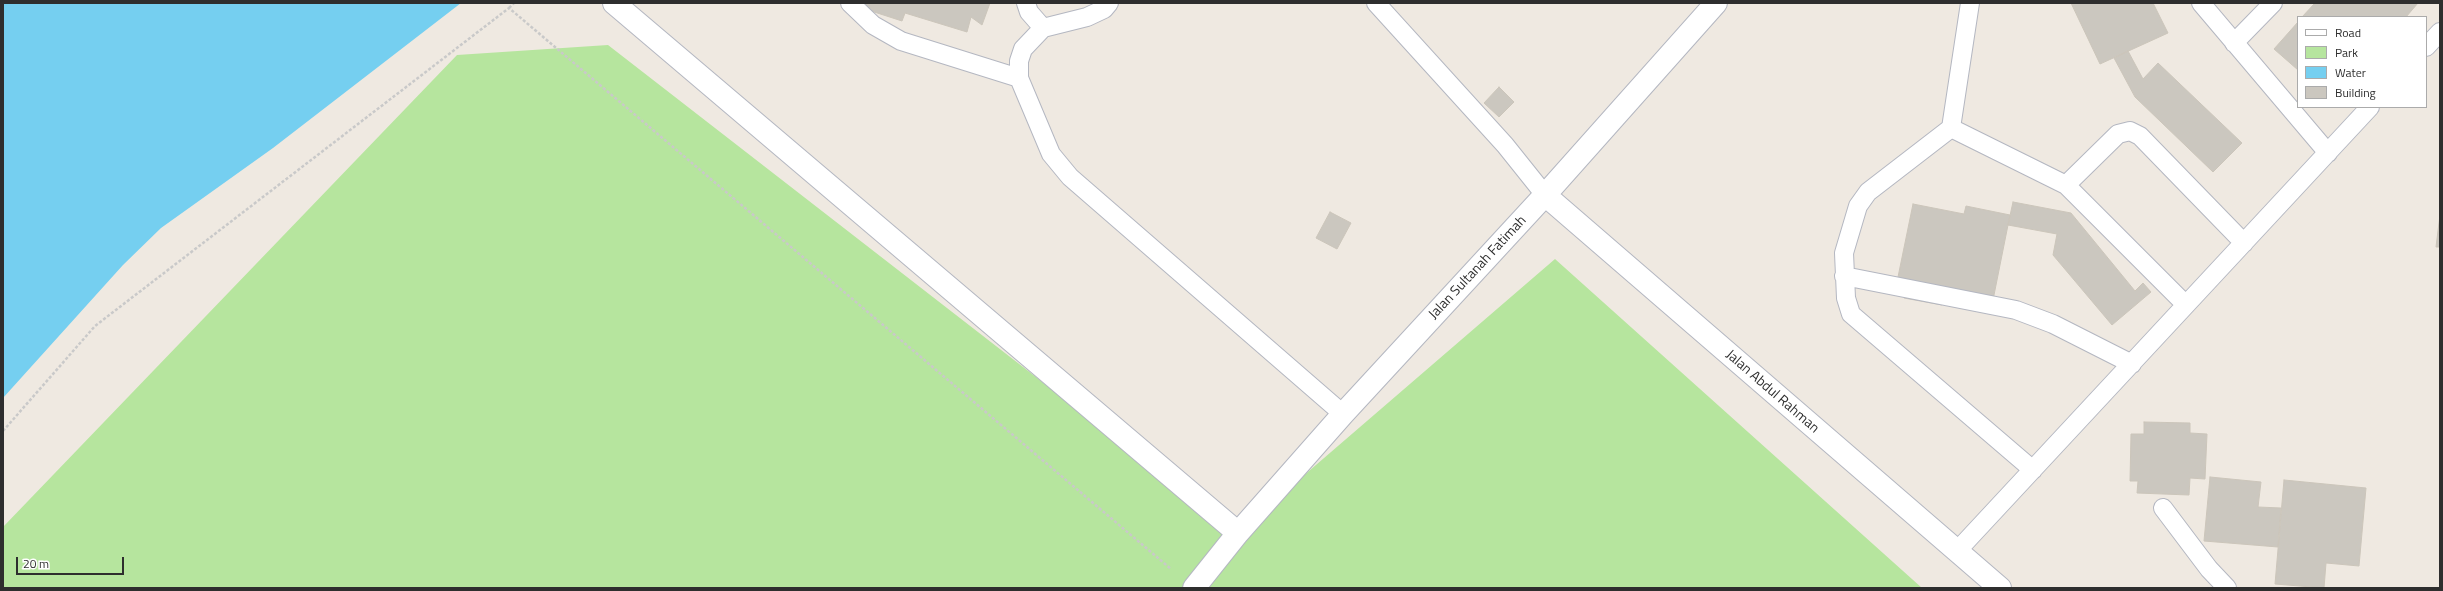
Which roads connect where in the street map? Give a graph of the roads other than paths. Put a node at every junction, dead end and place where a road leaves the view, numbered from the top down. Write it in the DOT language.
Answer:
graph roads {
  1 [pos="614,3"];
  2 [pos="850,3"];
  3 [pos="1026,3"];
  4 [pos="1109,3"];
  5 [pos="1376,3"];
  6 [pos="1716,3"];
  7 [pos="1970,3"];
  8 [pos="2201,3"];
  9 [pos="2273,3"];
  10 [pos="1043,28"];
  11 [pos="2440,32"];
  12 [pos="2234,43"];
  13 [pos="2427,46"];
  14 [pos="1019,78"];
  15 [pos="2369,108"];
  16 [pos="1951,128"];
  17 [pos="2328,153"];
  18 [pos="2066,185"];
  19 [pos="1545,195"];
  20 [pos="2244,243"];
  21 [pos="1844,276"];
  22 [pos="2186,305"];
  23 [pos="2132,364"];
  24 [pos="1343,414"];
  25 [pos="2033,470"];
  26 [pos="2163,508"];
  27 [pos="1238,533"];
  28 [pos="1958,551"];
  29 [pos="1194,588"];
  30 [pos="2000,588"];
  31 [pos="2227,588"];
  1 -- 27 [label="street"];
  2 -- 14 [label="lane"];
  3 -- 10 [label="lane"];
  4 -- 10 [label="lane"];
  5 -- 19 [label="lane"];
  6 -- 19 [label="street, Jalan Sultanah Fatimah"];
  7 -- 16 [label="lane"];
  8 -- 12 [label="lane"];
  9 -- 12 [label="lane"];
  10 -- 14 [label="lane"];
  11 -- 13 [label="lane"];
  12 -- 17 [label="lane"];
  14 -- 24 [label="lane"];
  15 -- 17 [label="lane"];
  16 -- 18 [label="lane"];
  16 -- 21 [label="lane"];
  17 -- 20 [label="lane"];
  18 -- 20 [label="lane"];
  18 -- 22 [label="lane"];
  19 -- 24 [label="street, Jalan Sultanah Fatimah"];
  19 -- 28 [label="street, Jalan Abdul Rahman"];
  20 -- 22 [label="lane"];
  21 -- 23 [label="lane"];
  21 -- 25 [label="lane"];
  22 -- 23 [label="lane"];
  23 -- 25 [label="lane"];
  24 -- 27 [label="street, Jalan Sultanah Fatimah"];
  25 -- 28 [label="lane"];
  26 -- 31 [label="lane"];
  27 -- 29 [label="street, Jalan Sultanah Fatimah"];
  28 -- 30 [label="street, Jalan Abdul Rahman"];
}
